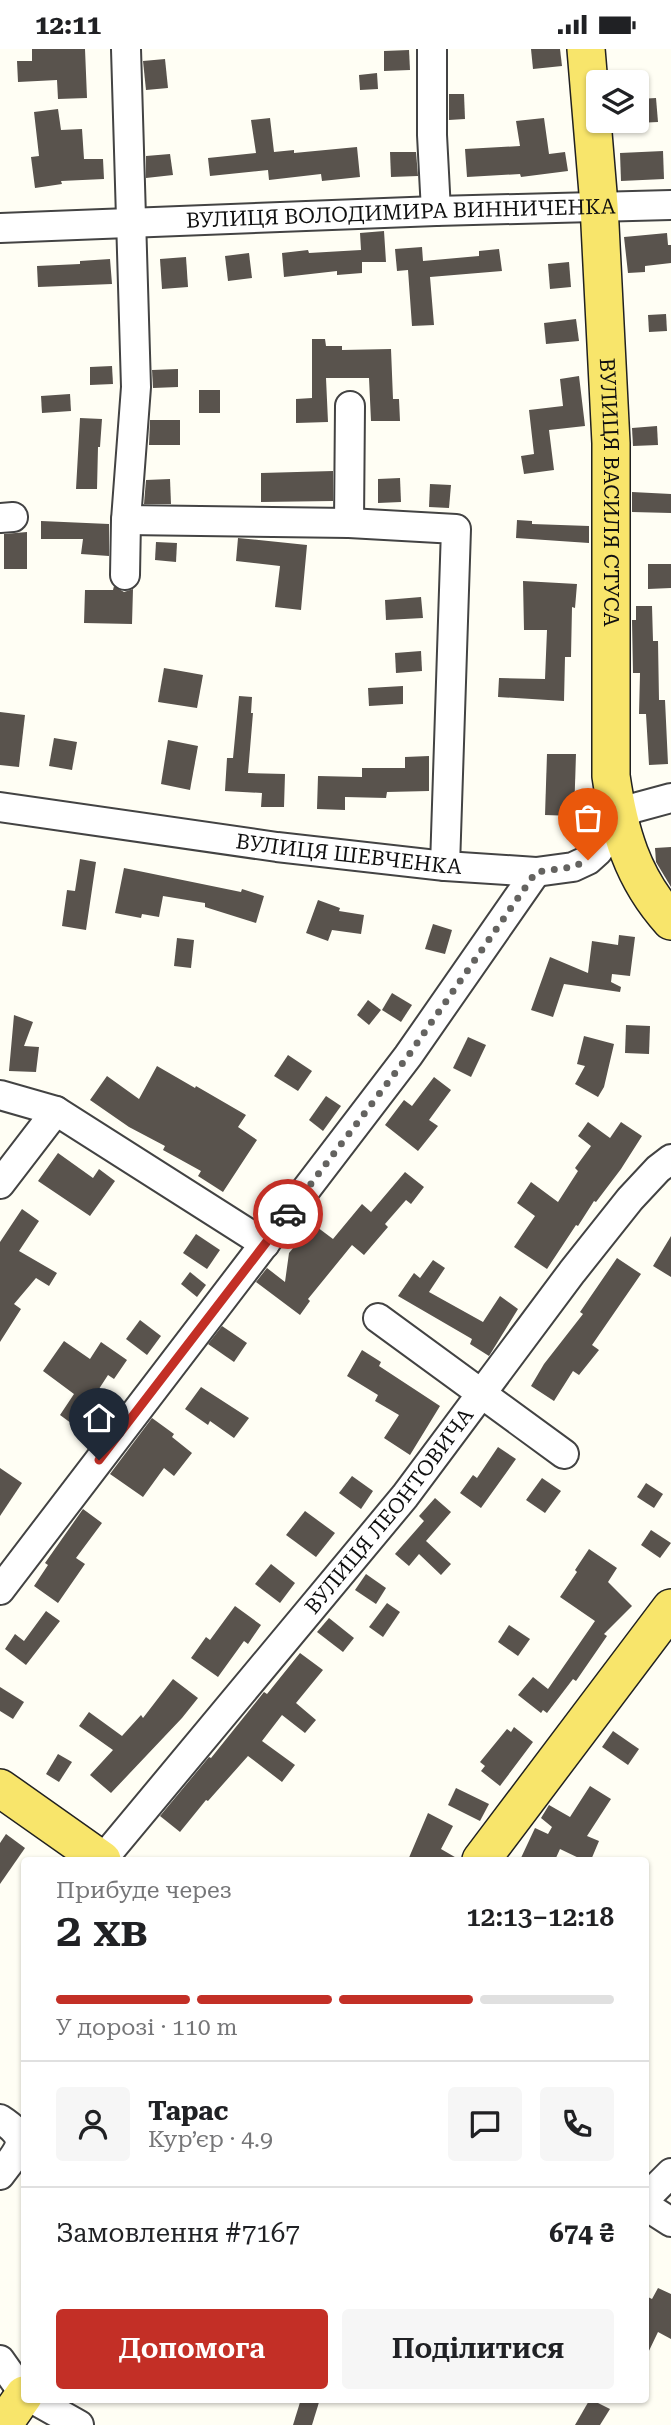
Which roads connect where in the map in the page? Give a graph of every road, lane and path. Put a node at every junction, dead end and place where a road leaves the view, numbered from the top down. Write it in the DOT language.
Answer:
graph roads {
  1 [pos="126,49"];
  2 [pos="432,49"];
  3 [pos="586,49"];
  4 [pos="599,205"];
  5 [pos="671,205"];
  6 [pos="436,211"];
  7 [pos="130,223"];
  8 [pos="0,227"];
  9 [pos="350,406"];
  10 [pos="126,520"];
  11 [pos="349,523"];
  12 [pos="125,575"];
  13 [pos="671,798"];
  14 [pos="0,807"];
  15 [pos="618,819"];
  16 [pos="445,866"];
  17 [pos="536,872"];
  18 [pos="671,921"];
  19 [pos="0,1095"];
  20 [pos="56,1111"];
  21 [pos="671,1159"];
  22 [pos="0,1184"];
  23 [pos="265,1244"];
  24 [pos="378,1318"];
  25 [pos="481,1394"];
  26 [pos="564,1454"];
  27 [pos="0,1590"];
  28 [pos="671,1608"];
  29 [pos="0,1789"];
  30 [pos="98,1857"];
  31 [pos="104,1857"];
  32 [pos="483,1857"];
  33 [pos="0,2119"];
  34 [pos="671,2173"];
  35 [pos="0,2175"];
  36 [pos="649,2195"];
  37 [pos="649,2208"];
  38 [pos="671,2222"];
  39 [pos="0,2360"];
  40 [pos="21,2391"];
  41 [pos="21,2400"];
  42 [pos="40,2403"];
  43 [pos="4,2425"];
  44 [pos="79,2425"];
  1 -- 7 [label="street"];
  2 -- 6 [label="street"];
  3 -- 4 [label="main road, ВУЛИЦЯ ВАСИЛЯ СТУСА"];
  4 -- 5 [label="street, ВУЛИЦЯ ВОЛОДИМИРА ВИННИЧЕНКА"];
  4 -- 6 [label="street, ВУЛИЦЯ ВОЛОДИМИРА ВИННИЧЕНКА"];
  4 -- 15 [label="main road, ВУЛИЦЯ ВАСИЛЯ СТУСА"];
  6 -- 7 [label="street, ВУЛИЦЯ ВОЛОДИМИРА ВИННИЧЕНКА"];
  7 -- 8 [label="street, ВУЛИЦЯ ВОЛОДИМИРА ВИННИЧЕНКА"];
  7 -- 10 [label="street"];
  9 -- 11 [label="street"];
  10 -- 11 [label="street"];
  10 -- 12 [label="street"];
  11 -- 16 [label="street"];
  13 -- 15 [label="street"];
  14 -- 16 [label="street, ВУЛИЦЯ ШЕВЧЕНКА"];
  15 -- 17 [label="street, ВУЛИЦЯ ШЕВЧЕНКА"];
  15 -- 18 [label="main road, ВУЛИЦЯ ВАСИЛЯ СТУСА"];
  16 -- 17 [label="street, ВУЛИЦЯ ШЕВЧЕНКА"];
  17 -- 23 [label="street"];
  19 -- 20 [label="street"];
  20 -- 22 [label="street"];
  20 -- 23 [label="street"];
  21 -- 25 [label="street, ВУЛИЦЯ ЛЕОНТОВИЧА"];
  23 -- 27 [label="street"];
  24 -- 25 [label="street"];
  25 -- 26 [label="street"];
  25 -- 31 [label="street, ВУЛИЦЯ ЛЕОНТОВИЧА"];
  28 -- 32 [label="main road"];
  29 -- 30 [label="main road"];
  33 -- 35 [label="street"];
  34 -- 36 [label="street"];
  37 -- 38 [label="street"];
  39 -- 40 [label="street"];
  41 -- 43 [label="main road"];
  42 -- 44 [label="street"];
}
